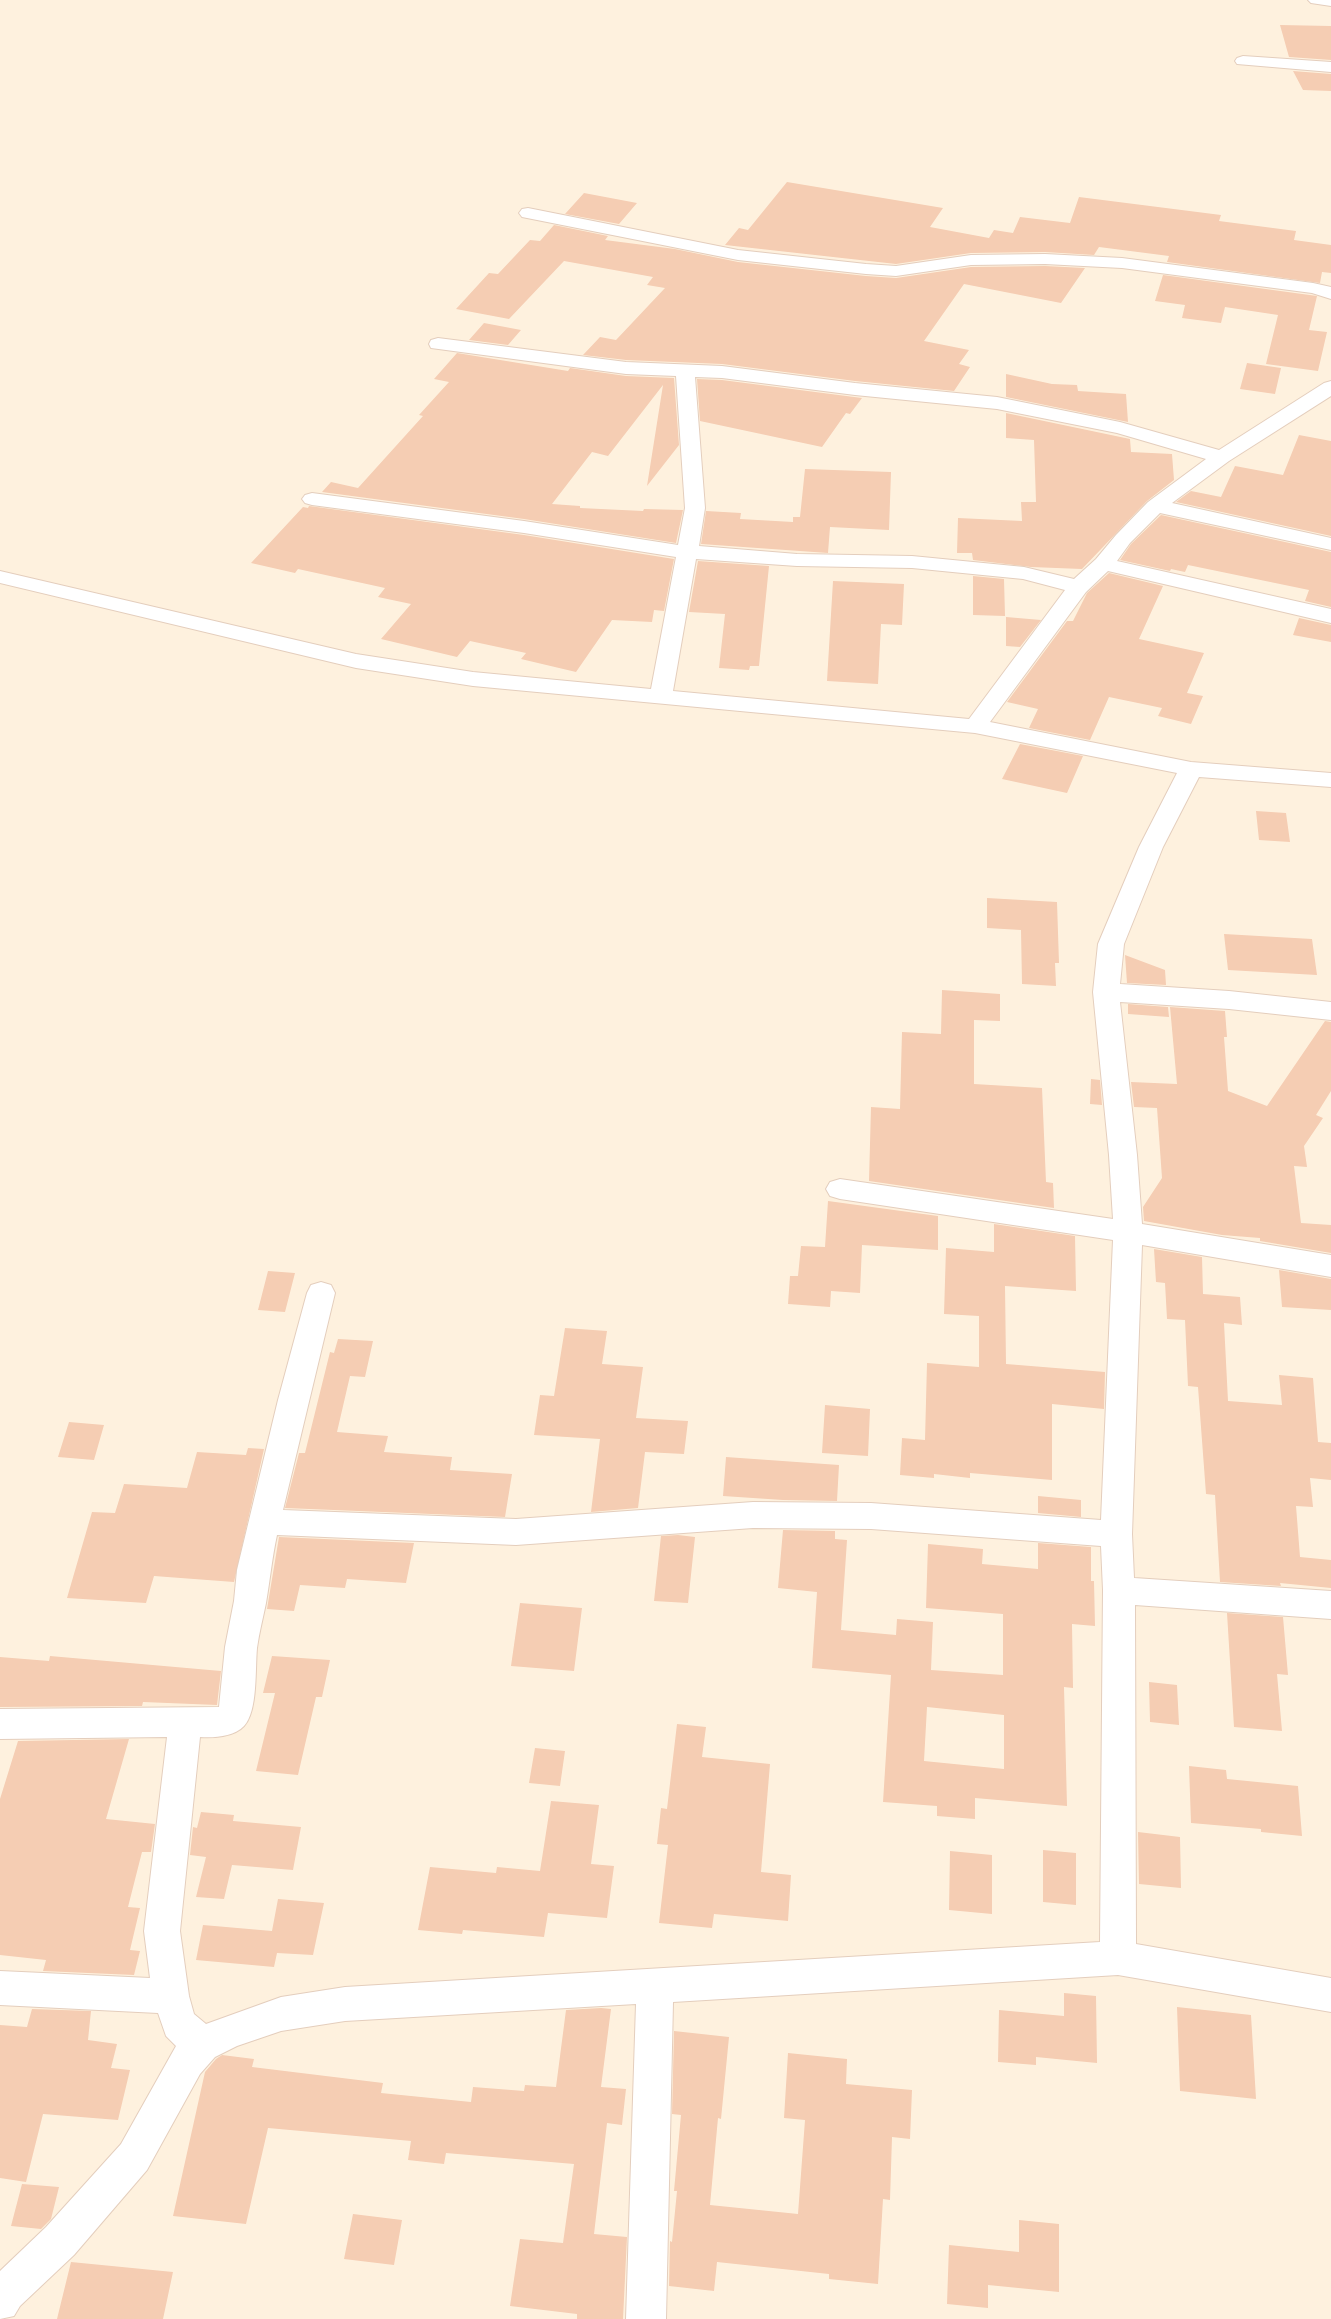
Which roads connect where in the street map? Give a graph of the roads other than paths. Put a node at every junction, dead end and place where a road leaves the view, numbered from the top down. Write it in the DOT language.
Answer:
graph roads {
  1 [pos="1316,0"];
  2 [pos="1331,1"];
  3 [pos="1243,61"];
  4 [pos="1331,67"];
  5 [pos="528,213"];
  6 [pos="1331,293"];
  7 [pos="438,344"];
  8 [pos="685,371"];
  9 [pos="1331,387"];
  10 [pos="1222,457"];
  11 [pos="312,499"];
  12 [pos="1155,506"];
  13 [pos="1331,544"];
  14 [pos="688,552"];
  15 [pos="1104,564"];
  16 [pos="0,577"];
  17 [pos="1078,587"];
  18 [pos="1331,616"];
  19 [pos="661,697"];
  20 [pos="975,726"];
  21 [pos="1191,769"];
  22 [pos="1331,780"];
  23 [pos="1106,992"];
  24 [pos="1331,1011"];
  25 [pos="840,1189"];
  26 [pos="1128,1232"];
  27 [pos="1331,1266"];
  28 [pos="322,1293"];
  29 [pos="264,1522"];
  30 [pos="1116,1534"];
  31 [pos="1119,1590"];
  32 [pos="1331,1605"];
  33 [pos="185,1722"];
  34 [pos="0,1724"];
  35 [pos="1118,1958"];
  36 [pos="655,1984"];
  37 [pos="0,1988"];
  38 [pos="1331,1995"];
  39 [pos="172,1996"];
  40 [pos="202,2044"];
  41 [pos="0,2302"];
  42 [pos="646,2319"];
  1 -- 2 [label="street"];
  3 -- 4 [label="street"];
  5 -- 6 [label="street"];
  7 -- 8 [label="street"];
  8 -- 10 [label="street"];
  8 -- 14 [label="street"];
  9 -- 10 [label="street"];
  10 -- 12 [label="street"];
  11 -- 14 [label="street"];
  12 -- 13 [label="street"];
  12 -- 15 [label="street"];
  14 -- 17 [label="street"];
  14 -- 19 [label="street"];
  15 -- 17 [label="street"];
  15 -- 18 [label="street"];
  16 -- 19 [label="street"];
  17 -- 20 [label="street"];
  19 -- 20 [label="street"];
  20 -- 21 [label="street"];
  21 -- 22 [label="street"];
  21 -- 23 [label="street"];
  23 -- 24 [label="street"];
  23 -- 26 [label="street"];
  25 -- 26 [label="street"];
  26 -- 27 [label="street"];
  26 -- 30 [label="street"];
  28 -- 29 [label="street"];
  29 -- 30 [label="street"];
  29 -- 33 [label="street"];
  30 -- 31 [label="street"];
  31 -- 32 [label="street"];
  31 -- 35 [label="street"];
  33 -- 34 [label="street"];
  33 -- 39 [label="street"];
  35 -- 36 [label="street"];
  35 -- 38 [label="street"];
  36 -- 40 [label="street"];
  36 -- 42 [label="street"];
  37 -- 39 [label="street"];
  39 -- 40 [label="street"];
  40 -- 41 [label="street"];
}
